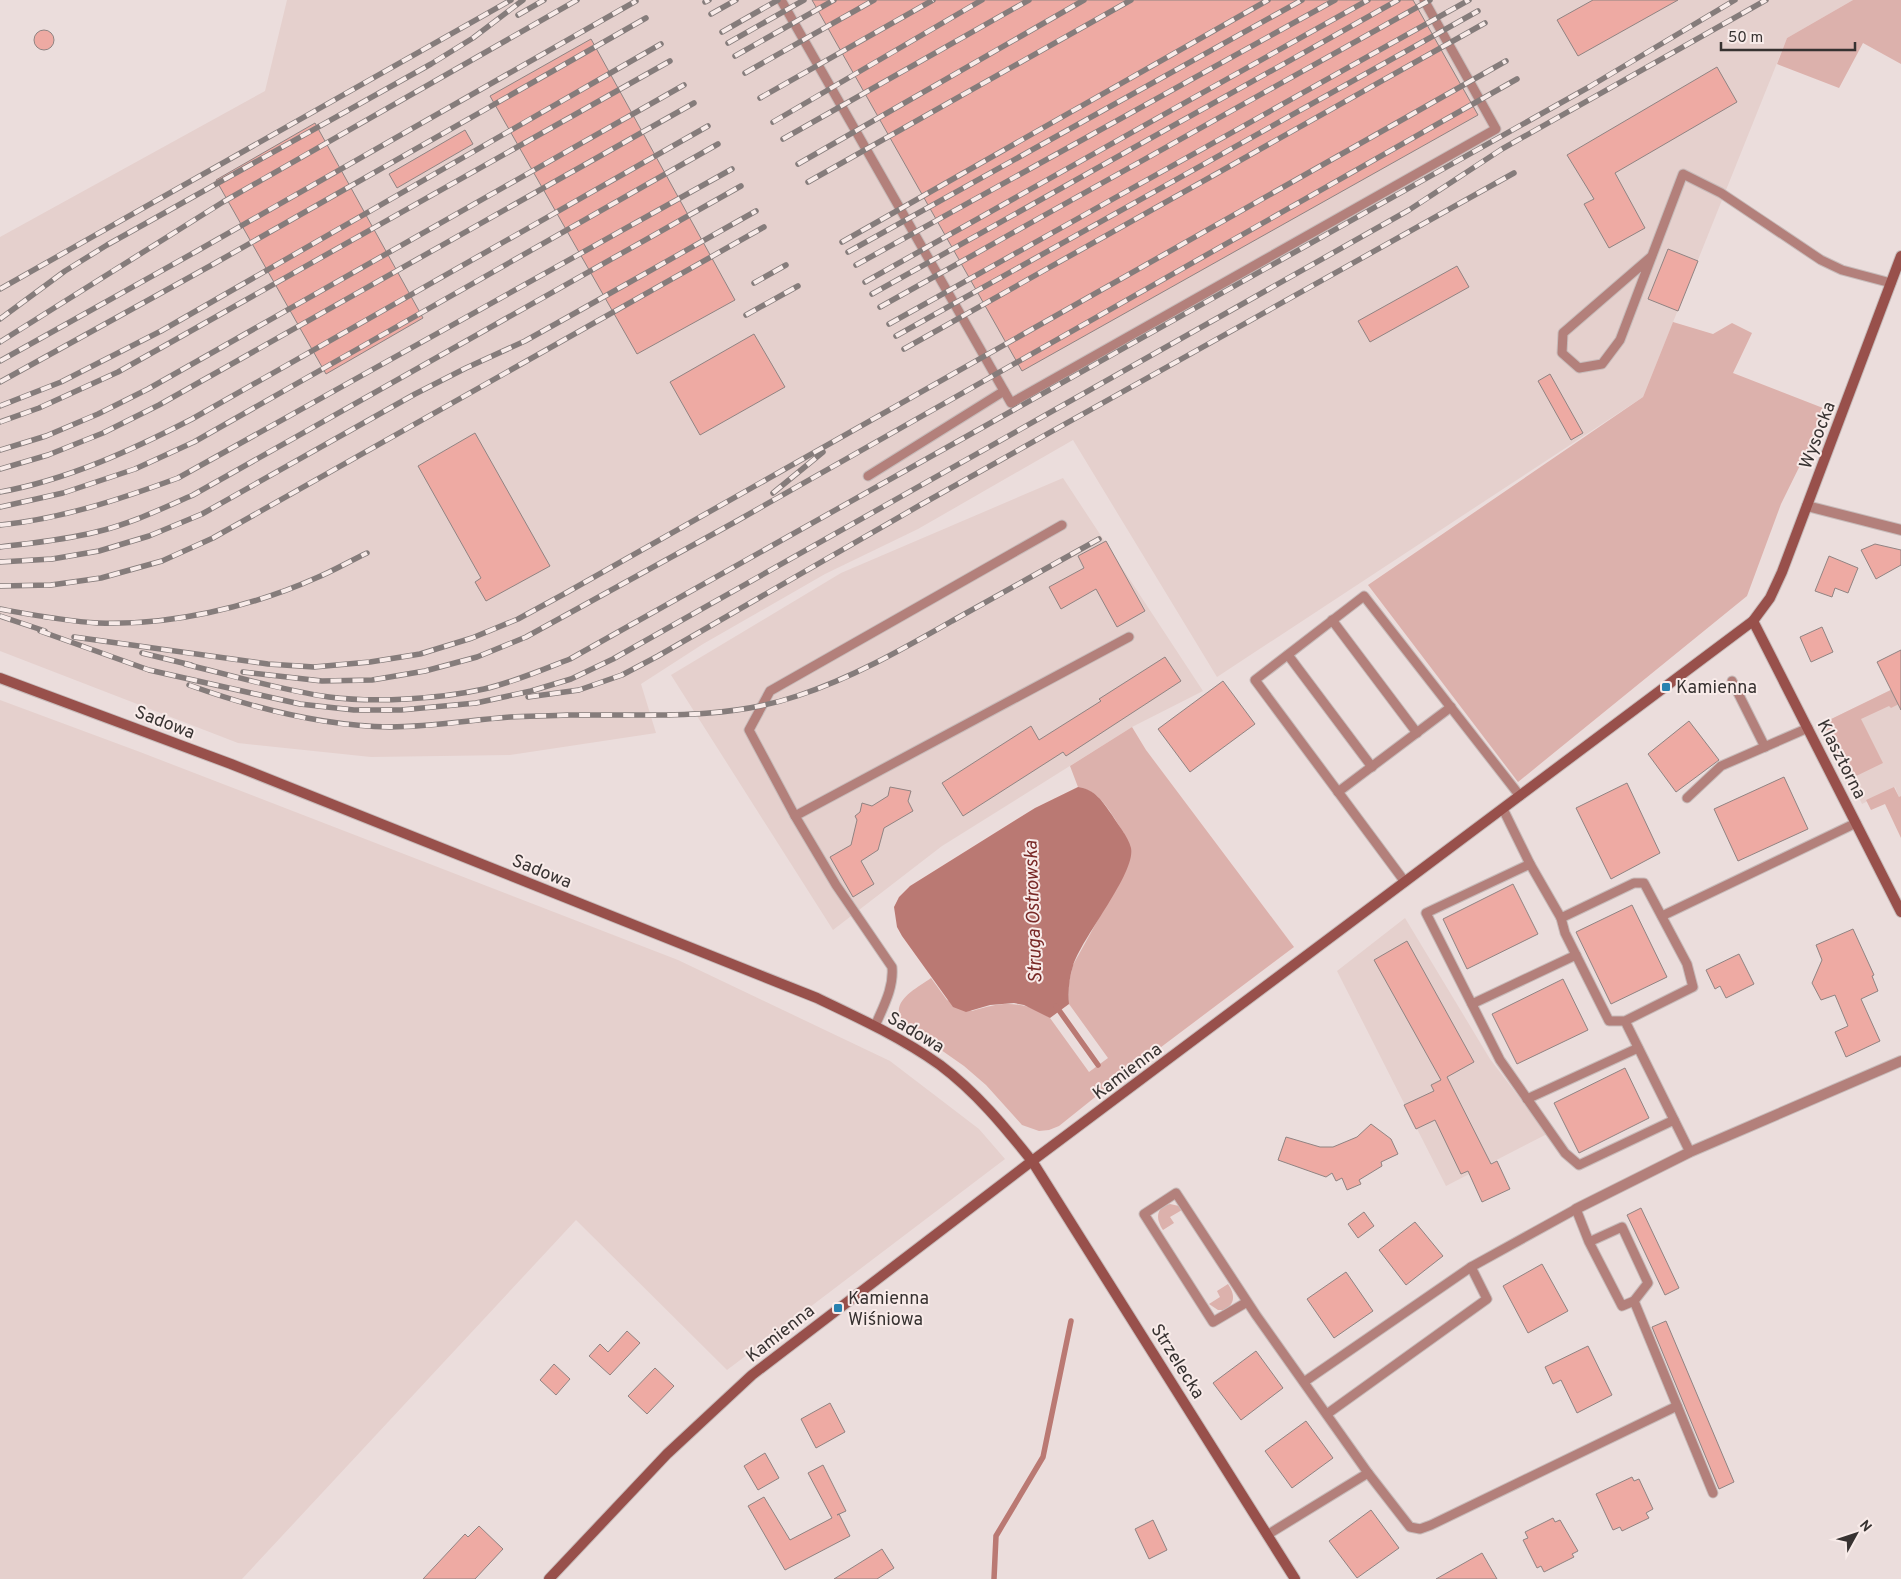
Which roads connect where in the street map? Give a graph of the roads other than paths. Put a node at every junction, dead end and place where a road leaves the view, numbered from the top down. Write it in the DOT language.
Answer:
graph roads {
  1 [pos="781,0"];
  2 [pos="1424,0"];
  3 [pos="1652,256"];
  4 [pos="1901,256"];
  5 [pos="1891,282"];
  6 [pos="1004,391"];
  7 [pos="868,476"];
  8 [pos="1807,506"];
  9 [pos="1062,525"];
  10 [pos="1901,530"];
  11 [pos="1332,620"];
  12 [pos="1753,621"];
  13 [pos="1129,637"];
  14 [pos="1288,655"];
  15 [pos="0,678"];
  16 [pos="1732,681"];
  17 [pos="1451,708"];
  18 [pos="1808,728"];
  19 [pos="1417,733"];
  20 [pos="1765,748"];
  21 [pos="1372,767"];
  22 [pos="1338,792"];
  23 [pos="1520,796"];
  24 [pos="1687,798"];
  25 [pos="1503,809"];
  26 [pos="794,816"];
  27 [pos="1856,823"];
  28 [pos="1530,864"];
  29 [pos="1405,882"];
  30 [pos="1901,912"];
  31 [pos="1662,916"];
  32 [pos="1561,918"];
  33 [pos="1576,955"];
  34 [pos="1472,1004"];
  35 [pos="1625,1021"];
  36 [pos="875,1026"];
  37 [pos="1638,1048"];
  38 [pos="1901,1061"];
  39 [pos="1527,1099"];
  40 [pos="1674,1120"];
  41 [pos="1690,1152"];
  42 [pos="1032,1161"];
  43 [pos="1576,1209"];
  44 [pos="1589,1242"];
  45 [pos="1470,1267"];
  46 [pos="1247,1302"];
  47 [pos="1634,1302"];
  48 [pos="1304,1382"];
  49 [pos="1677,1406"];
  50 [pos="1326,1414"];
  51 [pos="1368,1473"];
  52 [pos="1713,1493"];
  53 [pos="1267,1535"];
  54 [pos="549,1579"];
  55 [pos="1295,1579"];
  1 -- 6 [label="lane"];
  2 -- 6 [label="lane"];
  3 -- 3 [label="lane"];
  3 -- 5 [label="lane"];
  4 -- 5 [label="street, Wysocka"];
  5 -- 8 [label="street, Wysocka"];
  6 -- 7 [label="lane"];
  8 -- 10 [label="street"];
  8 -- 12 [label="street, Wysocka"];
  9 -- 26 [label="lane"];
  11 -- 14 [label="lane"];
  11 -- 17 [label="lane"];
  11 -- 19 [label="lane"];
  12 -- 18 [label="street, Klasztorna"];
  12 -- 23 [label="street, Kamienna"];
  13 -- 26 [label="lane"];
  14 -- 21 [label="lane"];
  14 -- 22 [label="lane"];
  15 -- 36 [label="street, Sadowa"];
  16 -- 20 [label="lane"];
  17 -- 19 [label="lane"];
  17 -- 23 [label="lane"];
  18 -- 20 [label="lane"];
  18 -- 27 [label="street, Klasztorna"];
  19 -- 21 [label="lane"];
  20 -- 24 [label="lane"];
  21 -- 22 [label="lane"];
  22 -- 29 [label="lane"];
  23 -- 25 [label="street, Kamienna"];
  25 -- 28 [label="lane"];
  25 -- 29 [label="street, Kamienna"];
  26 -- 36 [label="lane"];
  27 -- 30 [label="street, Klasztorna"];
  27 -- 31 [label="lane"];
  28 -- 32 [label="lane"];
  28 -- 34 [label="lane"];
  29 -- 42 [label="street, Kamienna"];
  31 -- 32 [label="lane"];
  31 -- 35 [label="lane"];
  32 -- 33 [label="lane"];
  33 -- 34 [label="lane"];
  33 -- 35 [label="lane"];
  34 -- 39 [label="lane"];
  35 -- 37 [label="lane"];
  36 -- 42 [label="street, Sadowa"];
  37 -- 39 [label="lane"];
  37 -- 40 [label="lane"];
  38 -- 41 [label="street"];
  39 -- 40 [label="lane"];
  40 -- 41 [label="lane"];
  41 -- 43 [label="street"];
  42 -- 53 [label="street, Strzelecka"];
  42 -- 54 [label="street, Kamienna"];
  43 -- 44 [label="lane"];
  43 -- 45 [label="lane"];
  44 -- 47 [label="lane"];
  44 -- 47 [label="lane"];
  45 -- 48 [label="lane"];
  45 -- 50 [label="lane"];
  46 -- 46 [label="lane"];
  46 -- 48 [label="lane"];
  47 -- 49 [label="lane"];
  48 -- 50 [label="lane"];
  49 -- 51 [label="lane"];
  49 -- 52 [label="lane"];
  50 -- 51 [label="lane"];
  51 -- 53 [label="lane"];
  53 -- 55 [label="street, Strzelecka"];
}
